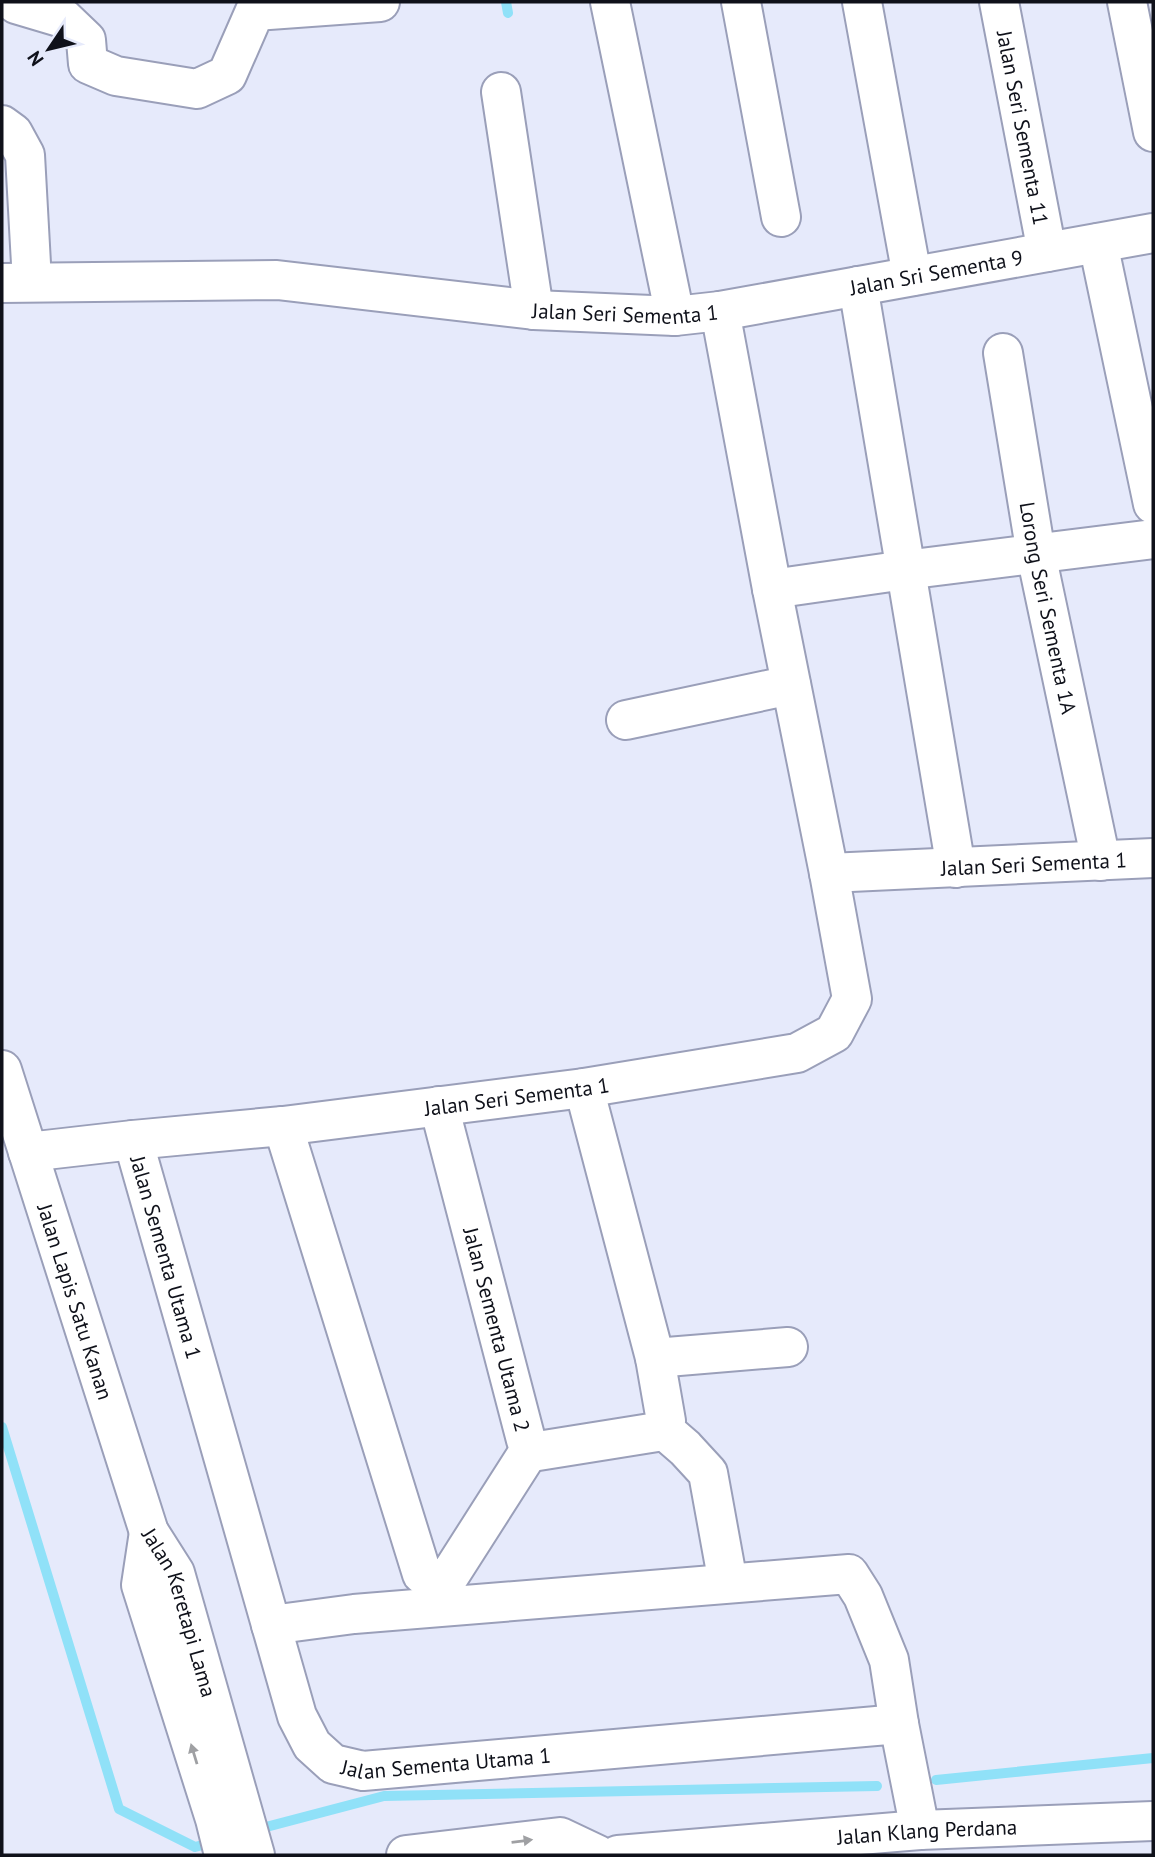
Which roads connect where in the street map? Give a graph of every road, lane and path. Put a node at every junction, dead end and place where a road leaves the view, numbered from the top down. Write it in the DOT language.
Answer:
graph roads {
  1 [pos="380,2"];
  2 [pos="610,2"];
  3 [pos="741,2"];
  4 [pos="862,2"];
  5 [pos="999,2"];
  6 [pos="1127,2"];
  7 [pos="16,4"];
  8 [pos="500,92"];
  9 [pos="2,125"];
  10 [pos="1153,132"];
  11 [pos="781,217"];
  12 [pos="1153,233"];
  13 [pos="1098,243"];
  14 [pos="1046,252"];
  15 [pos="17,272"];
  16 [pos="912,276"];
  17 [pos="858,286"];
  18 [pos="534,310"];
  19 [pos="720,311"];
  20 [pos="675,316"];
  21 [pos="1003,353"];
  22 [pos="1153,504"];
  23 [pos="1153,539"];
  24 [pos="1036,554"];
  25 [pos="905,570"];
  26 [pos="772,589"];
  27 [pos="791,685"];
  28 [pos="626,720"];
  29 [pos="1153,858"];
  30 [pos="1101,861"];
  31 [pos="956,868"];
  32 [pos="829,873"];
  33 [pos="2,1070"];
  34 [pos="584,1088"];
  35 [pos="439,1105"];
  36 [pos="282,1126"];
  37 [pos="133,1140"];
  38 [pos="28,1152"];
  39 [pos="788,1347"];
  40 [pos="655,1358"];
  41 [pos="663,1429"];
  42 [pos="531,1448"];
  43 [pos="149,1532"];
  44 [pos="728,1583"];
  45 [pos="435,1596"];
  46 [pos="271,1625"];
  47 [pos="899,1724"];
  48 [pos="1153,1821"];
  49 [pos="227,1828"];
  50 [pos="920,1830"];
  51 [pos="711,1851"];
  52 [pos="641,1854"];
  53 [pos="255,1855"];
  54 [pos="405,1855"];
  55 [pos="598,1855"];
  1 -- 7 [label="street"];
  2 -- 20 [label="street"];
  3 -- 11 [label="street"];
  4 -- 16 [label="street"];
  5 -- 14 [label="street, Jalan Seri Sementa 11"];
  6 -- 10 [label="street"];
  8 -- 18 [label="street"];
  9 -- 15 [label="street"];
  12 -- 13 [label="street, Jalan Sri Sementa 9"];
  13 -- 14 [label="street, Jalan Sri Sementa 9"];
  13 -- 22 [label="street"];
  14 -- 16 [label="street, Jalan Sri Sementa 9"];
  15 -- 18 [label="street, Jalan Seri Sementa 1"];
  16 -- 17 [label="street, Jalan Sri Sementa 9"];
  17 -- 19 [label="street, Jalan Sri Sementa 9"];
  17 -- 25 [label="street"];
  18 -- 20 [label="street, Jalan Seri Sementa 1"];
  19 -- 20 [label="street, Jalan Seri Sementa 1"];
  19 -- 26 [label="street, Jalan Seri Sementa 1"];
  21 -- 24 [label="street, Lorong Seri Sementa 1A"];
  23 -- 24 [label="street"];
  24 -- 25 [label="street"];
  24 -- 30 [label="street, Lorong Seri Sementa 1A"];
  25 -- 26 [label="street"];
  25 -- 31 [label="street"];
  26 -- 27 [label="street, Jalan Seri Sementa 1"];
  27 -- 28 [label="street"];
  27 -- 32 [label="street, Jalan Seri Sementa 1"];
  29 -- 30 [label="street, Jalan Seri Sementa 1"];
  30 -- 31 [label="street, Jalan Seri Sementa 1"];
  31 -- 32 [label="street, Jalan Seri Sementa 1"];
  32 -- 34 [label="street, Jalan Seri Sementa 1"];
  33 -- 38 [label="street, Jalan Lapis Satu Kanan"];
  34 -- 35 [label="street, Jalan Seri Sementa 1"];
  34 -- 40 [label="street"];
  35 -- 36 [label="street, Jalan Seri Sementa 1"];
  35 -- 42 [label="street, Jalan Sementa Utama 2"];
  36 -- 37 [label="street, Jalan Seri Sementa 1"];
  36 -- 45 [label="street"];
  37 -- 38 [label="street, Jalan Seri Sementa 1"];
  37 -- 46 [label="street, Jalan Sementa Utama 1"];
  38 -- 43 [label="street, Jalan Lapis Satu Kanan"];
  39 -- 40 [label="street"];
  40 -- 41 [label="street"];
  41 -- 42 [label="street, Jalan Sementa Utama 2"];
  41 -- 44 [label="street"];
  42 -- 45 [label="street"];
  43 -- 49 [label="street, Jalan Keretapi Lama"];
  44 -- 45 [label="street"];
  44 -- 47 [label="street"];
  45 -- 46 [label="street"];
  46 -- 47 [label="street, Jalan Sementa Utama 1"];
  47 -- 50 [label="street"];
  48 -- 50 [label="street, Jalan Klang Perdana"];
  49 -- 53 [label="street, Jalan Keretapi Lama"];
  50 -- 51 [label="street, Jalan Klang Perdana"];
  51 -- 52 [label="street, Jalan Klang Perdana"];
  54 -- 55 [label="street, one-way"];
}
